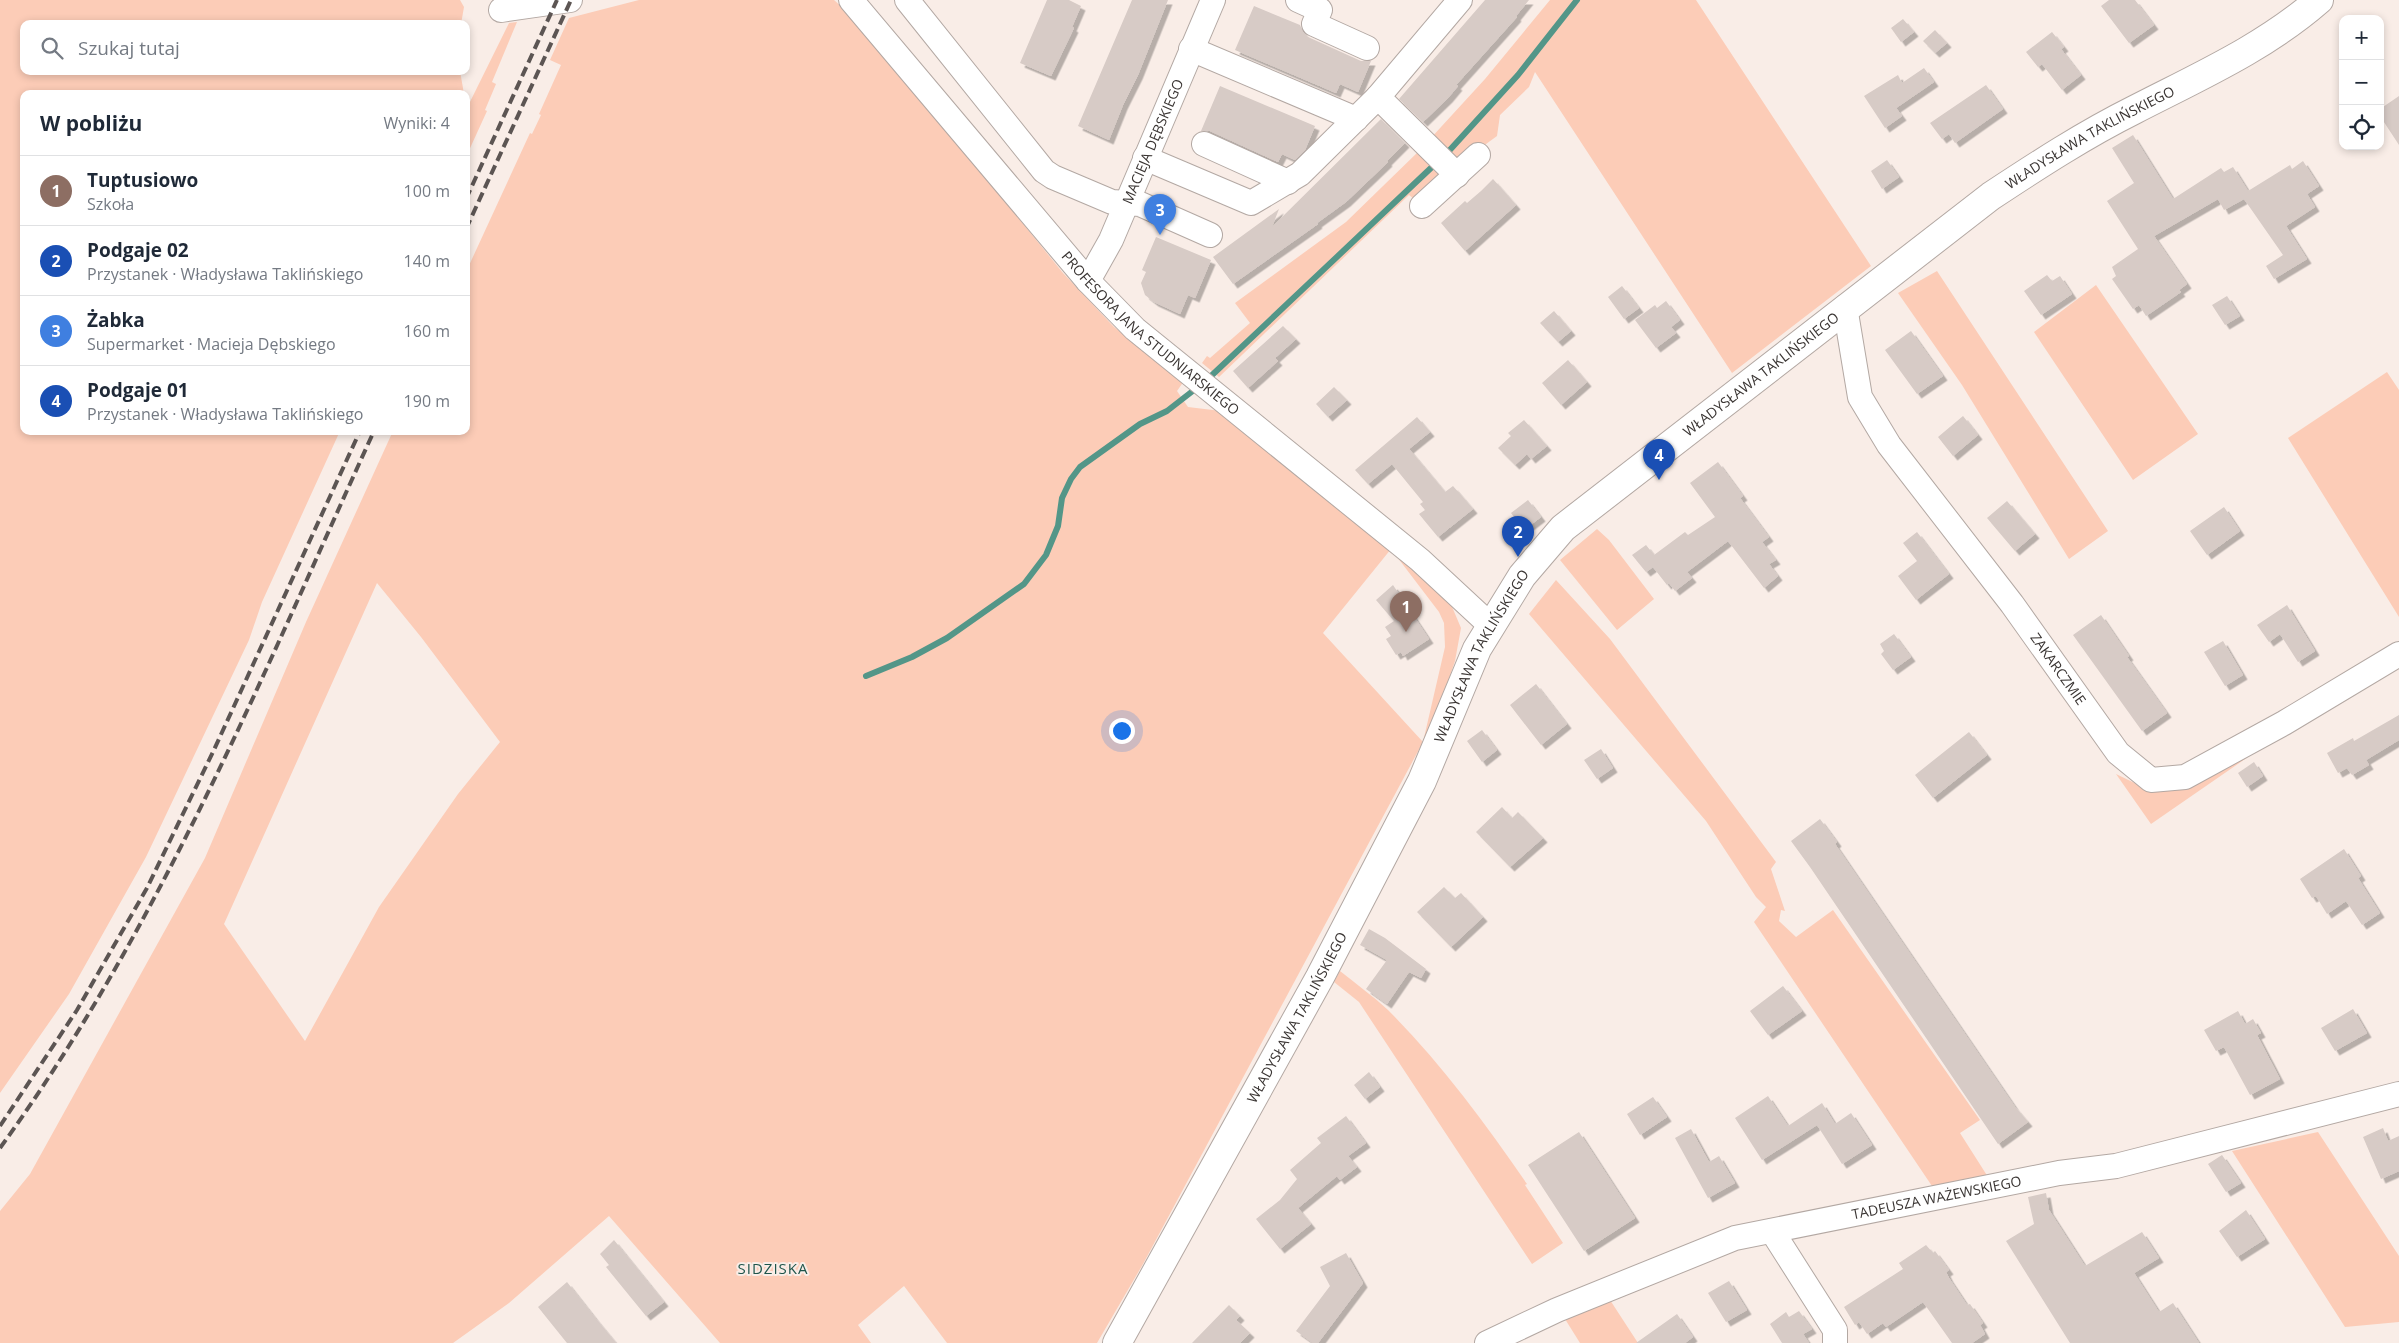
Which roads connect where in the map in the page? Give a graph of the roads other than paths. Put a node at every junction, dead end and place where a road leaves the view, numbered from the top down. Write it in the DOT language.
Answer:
graph roads {
  1 [pos="570,0"];
  2 [pos="851,0"];
  3 [pos="908,0"];
  4 [pos="1213,0"];
  5 [pos="1298,0"];
  6 [pos="1460,0"];
  7 [pos="2319,0"];
  8 [pos="501,10"];
  9 [pos="1367,48"];
  10 [pos="1191,49"];
  11 [pos="1378,97"];
  12 [pos="1356,119"];
  13 [pos="1204,144"];
  14 [pos="1478,155"];
  15 [pos="1145,158"];
  16 [pos="1457,175"];
  17 [pos="1288,182"];
  18 [pos="1125,203"];
  19 [pos="1422,206"];
  20 [pos="1210,235"];
  21 [pos="1088,281"];
  22 [pos="1845,307"];
  23 [pos="1490,625"];
  24 [pos="2399,654"];
  25 [pos="2399,1094"];
  26 [pos="1772,1232"];
  27 [pos="1117,1343"];
  28 [pos="1487,1343"];
  29 [pos="1835,1343"];
  1 -- 8 [label="street"];
  2 -- 21 [label="street, PROFESORA JANA STUDNIARSKIEGO"];
  3 -- 18 [label="street"];
  4 -- 10 [label="street, MACIEJA DĘBSKIEGO"];
  5 -- 9 [label="street"];
  6 -- 11 [label="street"];
  7 -- 22 [label="street, WŁADYSŁAWA TAKLIŃSKIEGO"];
  10 -- 12 [label="street"];
  10 -- 15 [label="street, MACIEJA DĘBSKIEGO"];
  11 -- 12 [label="street"];
  11 -- 16 [label="street"];
  12 -- 17 [label="street"];
  13 -- 17 [label="street"];
  14 -- 16 [label="street"];
  15 -- 17 [label="street"];
  15 -- 18 [label="street, MACIEJA DĘBSKIEGO"];
  16 -- 19 [label="street"];
  18 -- 20 [label="street"];
  18 -- 21 [label="street, MACIEJA DĘBSKIEGO"];
  21 -- 23 [label="street, PROFESORA JANA STUDNIARSKIEGO"];
  22 -- 23 [label="street, WŁADYSŁAWA TAKLIŃSKIEGO"];
  22 -- 24 [label="street, ZAKARCZMIE"];
  23 -- 27 [label="street, WŁADYSŁAWA TAKLIŃSKIEGO"];
  25 -- 26 [label="street, TADEUSZA WAŻEWSKIEGO"];
  26 -- 28 [label="street, TADEUSZA WAŻEWSKIEGO"];
  26 -- 29 [label="street"];
}
